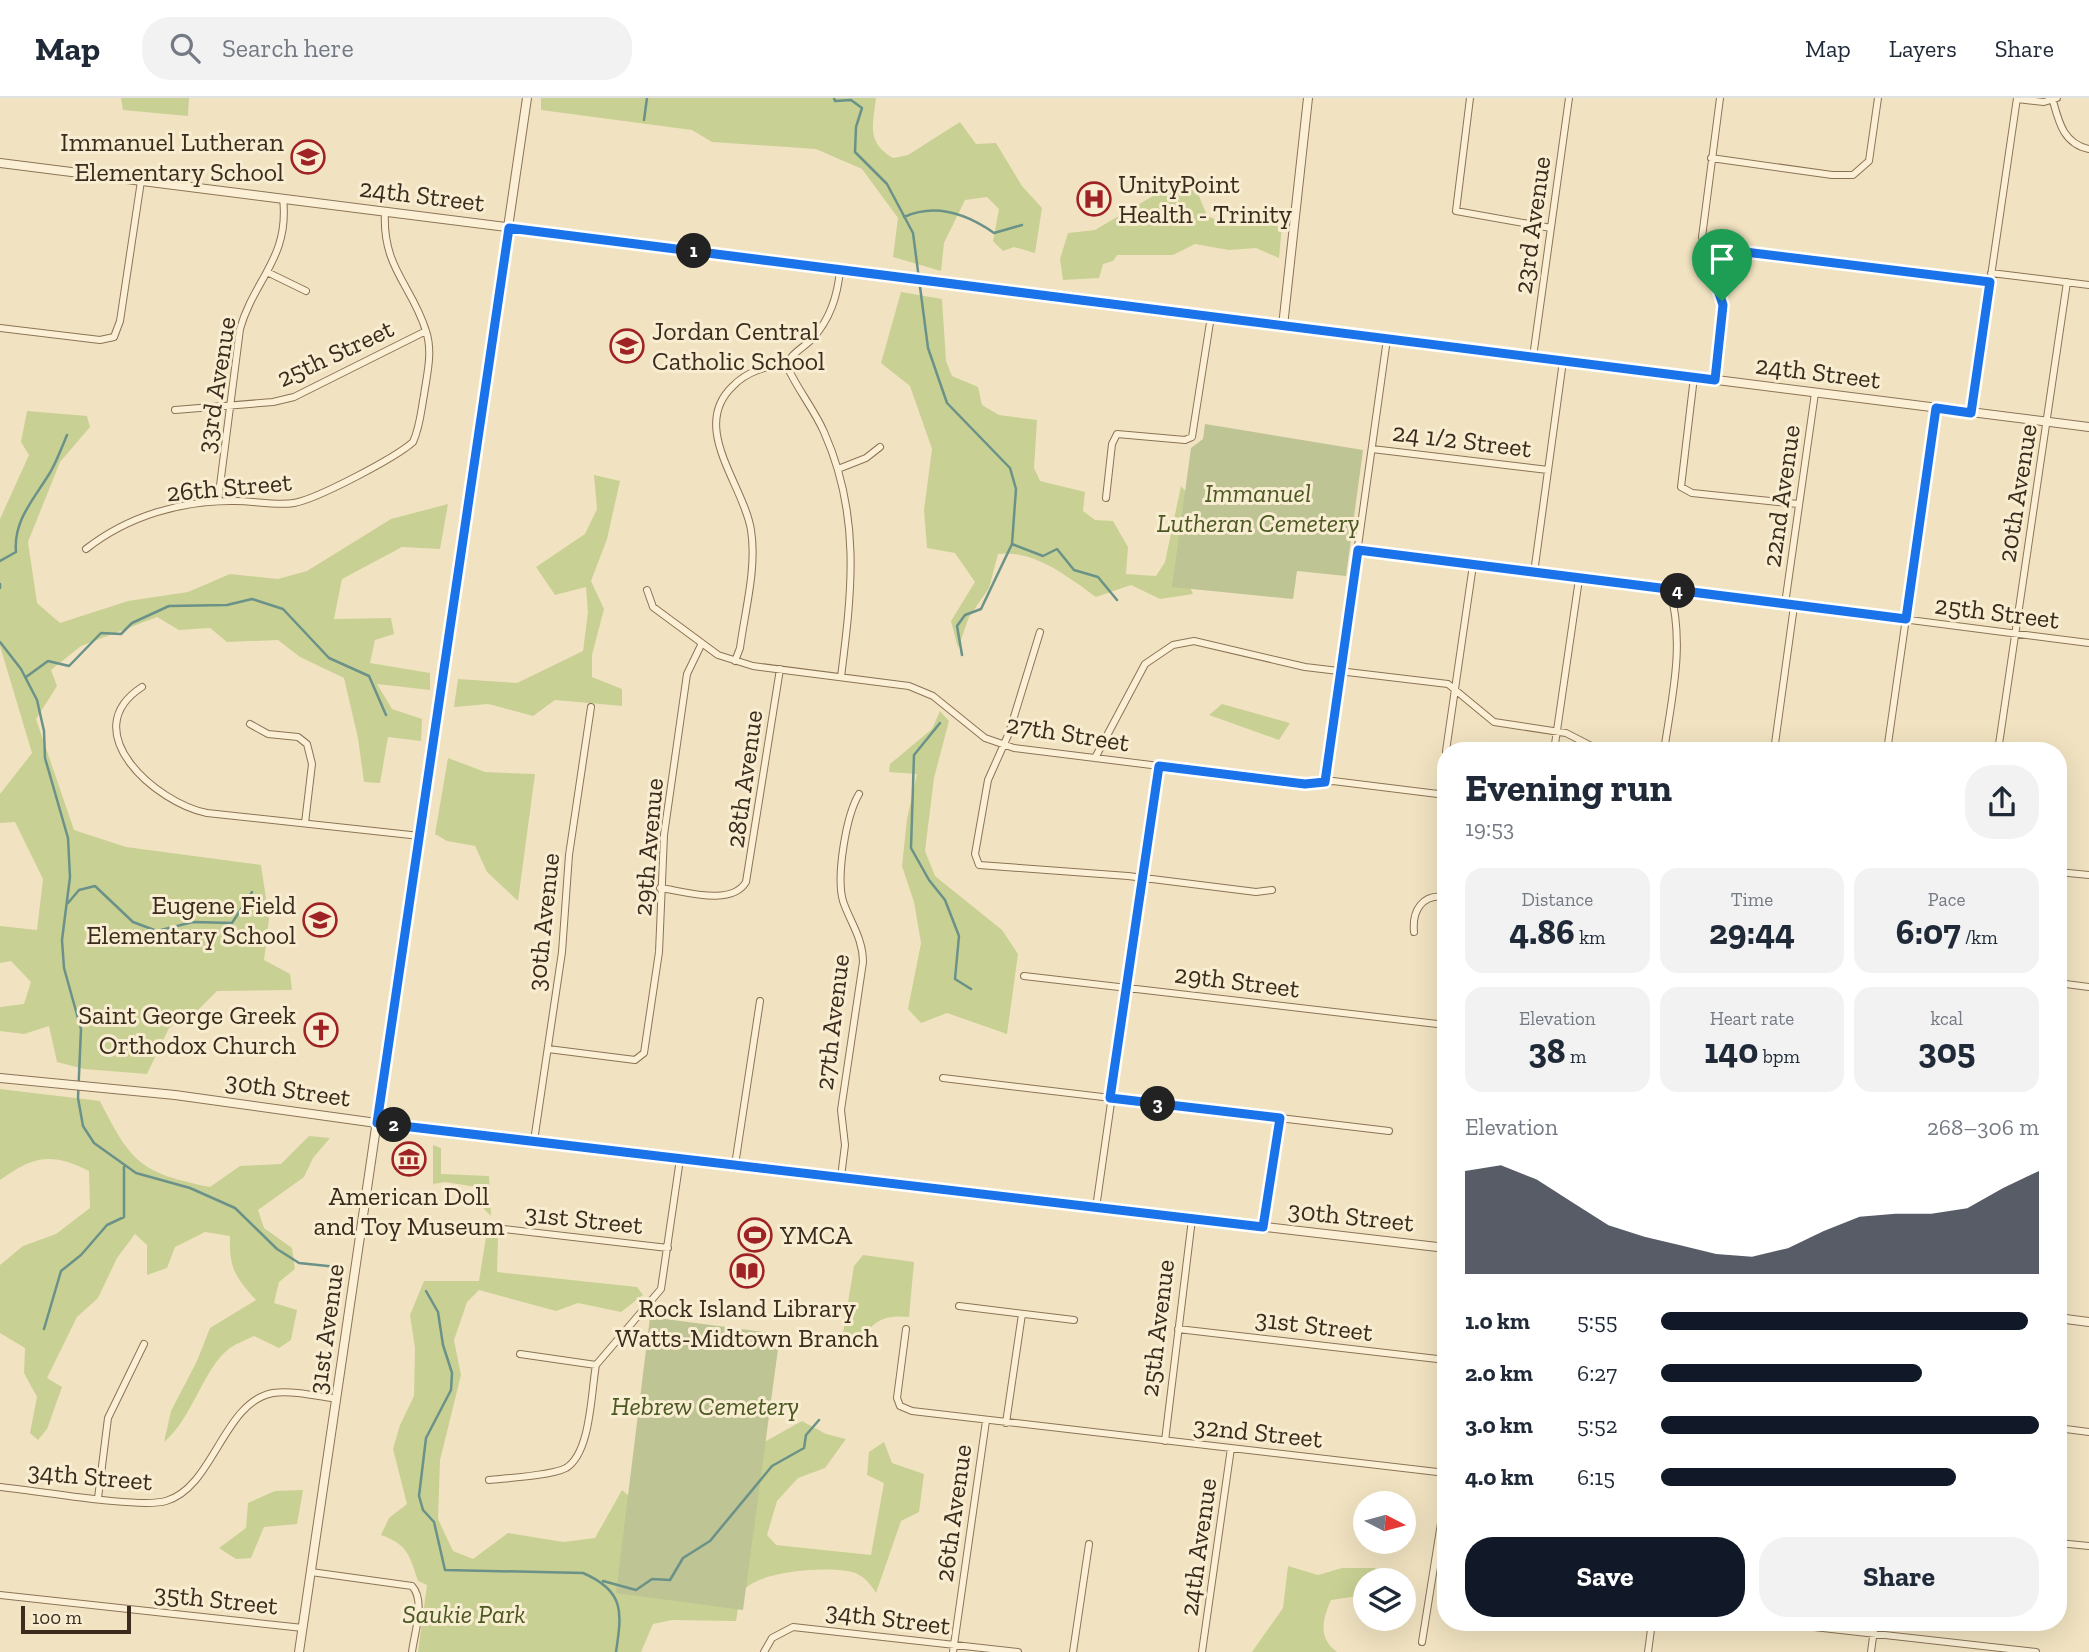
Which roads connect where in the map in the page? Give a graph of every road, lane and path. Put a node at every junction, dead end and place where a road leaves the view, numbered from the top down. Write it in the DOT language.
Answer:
graph roads {
  1 [pos="527,98"];
  2 [pos="1308,98"];
  3 [pos="1470,98"];
  4 [pos="1569,98"];
  5 [pos="1720,98"];
  6 [pos="1878,98"];
  7 [pos="2017,99"];
  8 [pos="2055,100"];
  9 [pos="2089,149"];
  10 [pos="1711,158"];
  11 [pos="0,163"];
  12 [pos="141,181"];
  13 [pos="283,198"];
  14 [pos="385,212"];
  15 [pos="509,228"];
  16 [pos="1551,228"];
  17 [pos="1704,247"];
  18 [pos="839,270"];
  19 [pos="270,272"];
  20 [pos="1991,273"];
  21 [pos="1990,282"];
  22 [pos="2067,282"];
  23 [pos="2089,285"];
  24 [pos="306,290"];
  25 [pos="1211,316"];
  26 [pos="1283,326"];
  27 [pos="0,328"];
  28 [pos="426,331"];
  29 [pos="1387,339"];
  30 [pos="1533,357"];
  31 [pos="1563,361"];
  32 [pos="787,364"];
  33 [pos="1694,377"];
  34 [pos="1715,380"];
  35 [pos="1815,393"];
  36 [pos="230,405"];
  37 [pos="1936,408"];
  38 [pos="175,410"];
  39 [pos="1971,413"];
  40 [pos="2047,422"];
  41 [pos="2089,428"];
  42 [pos="880,447"];
  43 [pos="1372,449"];
  44 [pos="838,469"];
  45 [pos="1548,470"];
  46 [pos="1106,498"];
  47 [pos="218,501"];
  48 [pos="1798,504"];
  49 [pos="86,549"];
  50 [pos="1358,550"];
  51 [pos="1473,565"];
  52 [pos="1534,573"];
  53 [pos="1579,579"];
  54 [pos="646,590"];
  55 [pos="1670,590"];
  56 [pos="1785,604"];
  57 [pos="1794,606"];
  58 [pos="1906,619"];
  59 [pos="1040,632"];
  60 [pos="2015,633"];
  61 [pos="702,643"];
  62 [pos="2089,643"];
  63 [pos="735,661"];
  64 [pos="780,669"];
  65 [pos="1342,671"];
  66 [pos="841,677"];
  67 [pos="142,688"];
  68 [pos="1455,690"];
  69 [pos="591,707"];
  70 [pos="250,724"];
  71 [pos="1557,730"];
  72 [pos="1448,742"];
  73 [pos="1555,742"];
  74 [pos="1582,742"];
  75 [pos="1665,742"];
  76 [pos="1775,742"];
  77 [pos="1887,742"];
  78 [pos="1999,742"];
  79 [pos="1004,745"];
  80 [pos="1095,758"];
  81 [pos="1159,766"];
  82 [pos="1325,782"];
  83 [pos="859,794"];
  84 [pos="1437,794"];
  85 [pos="305,823"];
  86 [pos="420,836"];
  87 [pos="2067,873"];
  88 [pos="2089,876"];
  89 [pos="1142,878"];
  90 [pos="660,888"];
  91 [pos="1272,890"];
  92 [pos="1437,895"];
  93 [pos="1414,932"];
  94 [pos="1024,976"];
  95 [pos="2067,984"];
  96 [pos="2089,986"];
  97 [pos="1126,988"];
  98 [pos="761,1001"];
  99 [pos="1437,1025"];
  100 [pos="548,1049"];
  101 [pos="0,1078"];
  102 [pos="943,1078"];
  103 [pos="1110,1098"];
  104 [pos="1280,1118"];
  105 [pos="377,1123"];
  106 [pos="1389,1131"];
  107 [pos="534,1142"];
  108 [pos="680,1158"];
  109 [pos="735,1165"];
  110 [pos="841,1177"];
  111 [pos="1096,1208"];
  112 [pos="1192,1219"];
  113 [pos="1263,1227"];
  114 [pos="495,1228"];
  115 [pos="1437,1247"];
  116 [pos="668,1248"];
  117 [pos="958,1306"];
  118 [pos="1021,1314"];
  119 [pos="2067,1319"];
  120 [pos="1074,1320"];
  121 [pos="2089,1322"];
  122 [pos="906,1329"];
  123 [pos="1178,1329"];
  124 [pos="144,1344"];
  125 [pos="520,1353"];
  126 [pos="1437,1359"];
  127 [pos="596,1365"];
  128 [pos="337,1399"];
  129 [pos="986,1420"];
  130 [pos="1006,1423"];
  131 [pos="2067,1429"];
  132 [pos="2089,1432"];
  133 [pos="1165,1441"];
  134 [pos="1231,1448"];
  135 [pos="1437,1472"];
  136 [pos="489,1480"];
  137 [pos="0,1487"];
  138 [pos="98,1498"];
  139 [pos="1089,1544"];
  140 [pos="2067,1544"];
  141 [pos="2089,1546"];
  142 [pos="1437,1548"];
  143 [pos="311,1572"];
  144 [pos="0,1595"];
  145 [pos="303,1628"];
  146 [pos="1651,1631"];
  147 [pos="1847,1631"];
  148 [pos="1874,1631"];
  149 [pos="1873,1634"];
  150 [pos="1422,1642"];
  151 [pos="953,1648"];
  152 [pos="299,1652"];
  153 [pos="412,1652"];
  154 [pos="764,1652"];
  155 [pos="1018,1652"];
  156 [pos="1073,1652"];
  157 [pos="1202,1652"];
  158 [pos="1648,1652"];
  159 [pos="1871,1652"];
  160 [pos="2036,1652"];
  1 -- 15 [label="street, 31st Avenue"];
  2 -- 26 [label="street"];
  3 -- 16 [label="street"];
  4 -- 16 [label="street, 23rd Avenue"];
  5 -- 10 [label="street"];
  6 -- 10 [label="street"];
  7 -- 8 [label="street"];
  7 -- 20 [label="street"];
  8 -- 9 [label="street"];
  10 -- 17 [label="street"];
  11 -- 12 [label="street, 24th Street"];
  12 -- 13 [label="street, 24th Street"];
  12 -- 27 [label="street"];
  13 -- 14 [label="street, 24th Street"];
  13 -- 19 [label="street, 33rd Avenue"];
  14 -- 15 [label="street, 24th Street"];
  14 -- 28 [label="street"];
  15 -- 18 [label="street, 24th Street"];
  15 -- 86 [label="street, 31st Avenue"];
  16 -- 30 [label="street, 23rd Avenue"];
  17 -- 21 [label="street"];
  17 -- 34 [label="street"];
  18 -- 25 [label="street, 24th Street"];
  18 -- 32 [label="street"];
  19 -- 24 [label="street"];
  19 -- 36 [label="street, 33rd Avenue"];
  20 -- 21 [label="street"];
  20 -- 22 [label="street"];
  21 -- 39 [label="street"];
  22 -- 23 [label="street"];
  22 -- 40 [label="street, 20th Avenue"];
  25 -- 26 [label="street, 24th Street"];
  25 -- 46 [label="street"];
  26 -- 29 [label="street, 24th Street"];
  28 -- 36 [label="street, 25th Street"];
  28 -- 47 [label="street, 26th Street"];
  29 -- 30 [label="street, 24th Street"];
  29 -- 43 [label="street"];
  30 -- 31 [label="street, 24th Street"];
  31 -- 33 [label="street, 24th Street"];
  31 -- 45 [label="street"];
  32 -- 44 [label="street"];
  32 -- 63 [label="street"];
  33 -- 34 [label="street, 24th Street"];
  33 -- 48 [label="street"];
  34 -- 35 [label="street, 24th Street"];
  35 -- 37 [label="street, 24th Street"];
  35 -- 48 [label="street, 22nd Avenue"];
  36 -- 38 [label="street, 25th Street"];
  36 -- 47 [label="street, 33rd Avenue"];
  37 -- 39 [label="street, 24th Street"];
  37 -- 58 [label="street"];
  39 -- 40 [label="street, 24th Street"];
  40 -- 41 [label="street, 24th Street"];
  40 -- 60 [label="street, 20th Avenue"];
  42 -- 44 [label="street"];
  43 -- 45 [label="street, 24 1/2 Street"];
  43 -- 50 [label="street"];
  44 -- 66 [label="street"];
  45 -- 52 [label="street"];
  47 -- 49 [label="street, 26th Street"];
  48 -- 56 [label="street, 22nd Avenue"];
  50 -- 51 [label="street, 25th Street"];
  50 -- 65 [label="street"];
  51 -- 52 [label="street, 25th Street"];
  51 -- 68 [label="street"];
  52 -- 53 [label="street, 25th Street"];
  53 -- 55 [label="street, 25th Street"];
  53 -- 71 [label="street"];
  54 -- 61 [label="street, 27th Street"];
  55 -- 56 [label="street, 25th Street"];
  55 -- 75 [label="street"];
  56 -- 57 [label="street, 25th Street"];
  57 -- 58 [label="street, 25th Street"];
  57 -- 76 [label="street, 22nd Avenue"];
  58 -- 60 [label="street, 25th Street"];
  58 -- 77 [label="street"];
  59 -- 79 [label="street"];
  60 -- 62 [label="street, 25th Street"];
  60 -- 78 [label="street, 20th Avenue"];
  61 -- 63 [label="street, 27th Street"];
  61 -- 90 [label="street, 29th Avenue"];
  63 -- 64 [label="street, 27th Street"];
  64 -- 66 [label="street, 27th Street"];
  64 -- 90 [label="street, 28th Avenue"];
  65 -- 68 [label="street"];
  65 -- 80 [label="street"];
  65 -- 82 [label="street"];
  66 -- 79 [label="street, 27th Street"];
  67 -- 85 [label="street"];
  68 -- 71 [label="street"];
  68 -- 72 [label="street"];
  69 -- 100 [label="street, 30th Avenue"];
  70 -- 85 [label="street"];
  71 -- 73 [label="street"];
  71 -- 74 [label="street"];
  79 -- 80 [label="street, 27th Street"];
  79 -- 89 [label="street"];
  80 -- 81 [label="street, 27th Street"];
  81 -- 82 [label="street, 27th Street"];
  81 -- 89 [label="street"];
  82 -- 84 [label="street, 27th Street"];
  83 -- 110 [label="street, 27th Avenue"];
  85 -- 86 [label="street"];
  86 -- 105 [label="street, 31st Avenue"];
  87 -- 88 [label="street"];
  89 -- 91 [label="street"];
  89 -- 97 [label="street"];
  90 -- 100 [label="street, 29th Avenue"];
  92 -- 93 [label="street"];
  94 -- 97 [label="street, 29th Street"];
  95 -- 96 [label="street"];
  97 -- 99 [label="street, 29th Street"];
  97 -- 103 [label="street"];
  98 -- 109 [label="street"];
  100 -- 107 [label="street, 30th Avenue"];
  101 -- 105 [label="street, 30th Street"];
  102 -- 103 [label="street"];
  103 -- 104 [label="street"];
  103 -- 111 [label="street"];
  104 -- 106 [label="street"];
  104 -- 113 [label="street"];
  105 -- 107 [label="street, 30th Street"];
  105 -- 128 [label="street, 31st Avenue"];
  107 -- 108 [label="street, 30th Street"];
  108 -- 109 [label="street, 30th Street"];
  108 -- 116 [label="street"];
  109 -- 110 [label="street, 30th Street"];
  110 -- 111 [label="street, 30th Street"];
  111 -- 112 [label="street, 30th Street"];
  112 -- 113 [label="street, 30th Street"];
  112 -- 123 [label="street, 25th Avenue"];
  113 -- 115 [label="street, 30th Street"];
  114 -- 116 [label="street, 31st Street"];
  116 -- 127 [label="street"];
  117 -- 118 [label="street"];
  118 -- 120 [label="street"];
  118 -- 130 [label="street, 26th Avenue"];
  119 -- 121 [label="street"];
  122 -- 129 [label="street, 32nd Street"];
  123 -- 126 [label="street, 31st Street"];
  123 -- 133 [label="street, 25th Avenue"];
  124 -- 138 [label="street"];
  125 -- 127 [label="street"];
  127 -- 136 [label="street"];
  128 -- 138 [label="street, 34th Street"];
  128 -- 143 [label="street, 31st Avenue"];
  129 -- 130 [label="street, 32nd Street"];
  129 -- 151 [label="street, 26th Avenue"];
  130 -- 133 [label="street, 32nd Street"];
  131 -- 132 [label="street"];
  133 -- 134 [label="street, 32nd Street"];
  134 -- 135 [label="street, 32nd Street"];
  134 -- 157 [label="street, 24th Avenue"];
  137 -- 138 [label="street, 34th Street"];
  139 -- 156 [label="street"];
  140 -- 141 [label="street"];
  142 -- 150 [label="street"];
  143 -- 145 [label="street, 31st Avenue"];
  143 -- 153 [label="street"];
  144 -- 145 [label="street, 35th Street"];
  145 -- 152 [label="street, 31st Avenue"];
  146 -- 158 [label="street"];
  147 -- 149 [label="street"];
  148 -- 149 [label="street"];
  149 -- 159 [label="street"];
  149 -- 160 [label="street"];
  151 -- 154 [label="street, 34th Street"];
  151 -- 155 [label="street, 34th Street"];
}
